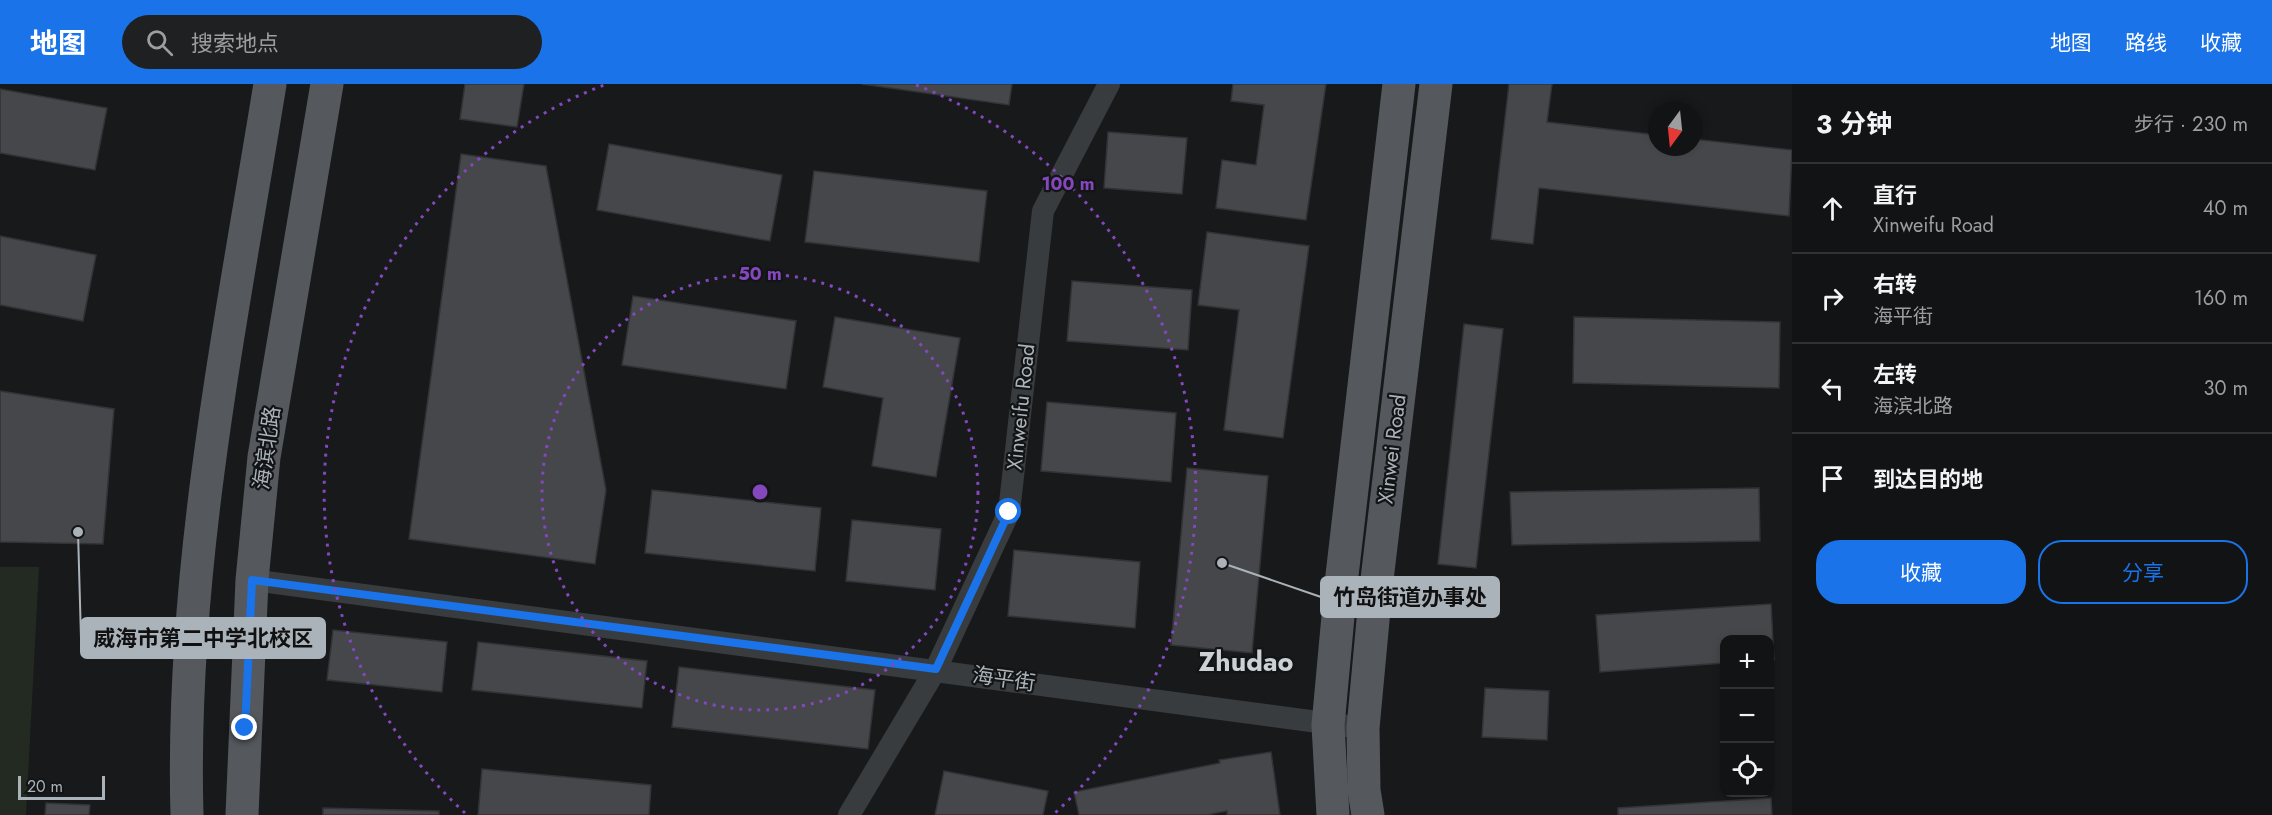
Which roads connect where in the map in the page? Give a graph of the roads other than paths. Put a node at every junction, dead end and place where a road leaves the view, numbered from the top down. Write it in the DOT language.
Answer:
graph roads {
  1 [pos="270,84"];
  2 [pos="327,84"];
  3 [pos="1109,84"];
  4 [pos="1400,84"];
  5 [pos="1436,84"];
  6 [pos="252,580"];
  7 [pos="936,669"];
  8 [pos="1328,725"];
  9 [pos="1364,728"];
  10 [pos="187,815"];
  11 [pos="242,815"];
  12 [pos="849,815"];
  13 [pos="1333,815"];
  14 [pos="1368,815"];
  1 -- 10 [label="main road"];
  2 -- 6 [label="main road, 海滨北路"];
  3 -- 7 [label="street, Xinweifu Road"];
  4 -- 8 [label="main road, Xinwei Road"];
  5 -- 9 [label="main road, Xinwei Road"];
  6 -- 7 [label="street, 海平街"];
  6 -- 11 [label="main road, 海滨北路"];
  7 -- 8 [label="street, 海平街"];
  7 -- 12 [label="street, Xinweifu Road"];
  8 -- 9 [label="street, 海平街"];
  8 -- 13 [label="main road, Xinwei Road"];
  9 -- 14 [label="main road, Xinwei Road"];
}
